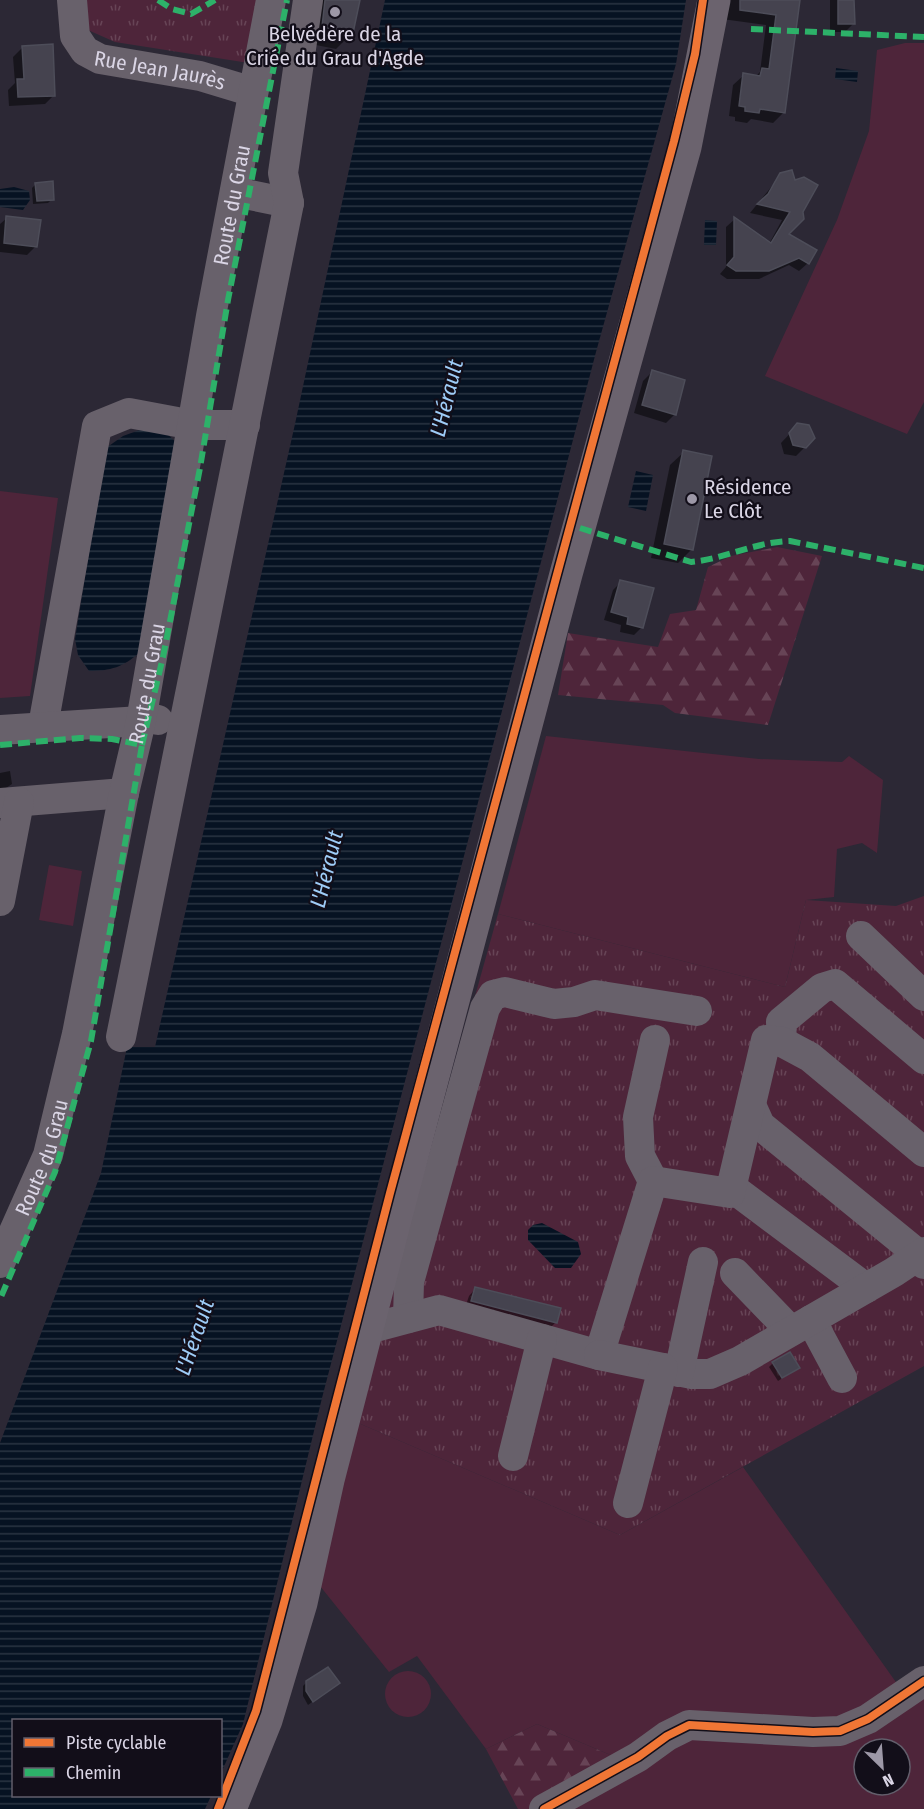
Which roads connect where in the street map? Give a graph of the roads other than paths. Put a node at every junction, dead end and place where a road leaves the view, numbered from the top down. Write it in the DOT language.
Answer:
graph roads {
  1 [pos="72,0"];
  2 [pos="271,0"];
  3 [pos="308,0"];
  4 [pos="714,0"];
  5 [pos="253,92"];
  6 [pos="235,192"];
  7 [pos="289,203"];
  8 [pos="192,425"];
  9 [pos="245,425"];
  10 [pos="185,720"];
  11 [pos="141,721"];
  12 [pos="43,726"];
  13 [pos="0,730"];
  14 [pos="124,793"];
  15 [pos="9,802"];
  16 [pos="0,900"];
  17 [pos="861,936"];
  18 [pos="924,996"];
  19 [pos="697,1011"];
  20 [pos="121,1037"];
  21 [pos="655,1040"];
  22 [pos="782,1042"];
  23 [pos="924,1059"];
  24 [pos="751,1105"];
  25 [pos="924,1152"];
  26 [pos="653,1181"];
  27 [pos="731,1187"];
  28 [pos="922,1257"];
  29 [pos="703,1262"];
  30 [pos="0,1263"];
  31 [pos="735,1273"];
  32 [pos="866,1288"];
  33 [pos="408,1318"];
  34 [pos="801,1326"];
  35 [pos="368,1329"];
  36 [pos="542,1339"];
  37 [pos="599,1355"];
  38 [pos="671,1370"];
  39 [pos="842,1378"];
  40 [pos="513,1456"];
  41 [pos="628,1503"];
  42 [pos="924,1680"];
  43 [pos="230,1809"];
  44 [pos="544,1809"];
  1 -- 5 [label="street, Rue Jean Jaurès"];
  2 -- 5 [label="street, Route du Grau"];
  3 -- 7 [label="street"];
  4 -- 35 [label="main road"];
  5 -- 6 [label="street, Route du Grau"];
  6 -- 7 [label="street"];
  6 -- 8 [label="street, Route du Grau"];
  7 -- 9 [label="street"];
  8 -- 9 [label="street"];
  8 -- 11 [label="street, Route du Grau"];
  8 -- 12 [label="street"];
  9 -- 10 [label="street"];
  10 -- 11 [label="street"];
  10 -- 20 [label="street"];
  11 -- 12 [label="street"];
  11 -- 14 [label="street, Route du Grau"];
  12 -- 13 [label="street"];
  14 -- 15 [label="street"];
  14 -- 30 [label="street, Route du Grau"];
  15 -- 16 [label="street"];
  17 -- 18 [label="street"];
  19 -- 33 [label="street"];
  21 -- 26 [label="street"];
  22 -- 23 [label="street"];
  22 -- 24 [label="street"];
  22 -- 25 [label="street"];
  24 -- 27 [label="street"];
  24 -- 28 [label="street"];
  26 -- 27 [label="street"];
  26 -- 37 [label="street"];
  27 -- 32 [label="street"];
  28 -- 32 [label="street"];
  29 -- 38 [label="street"];
  31 -- 34 [label="street"];
  32 -- 34 [label="street"];
  33 -- 35 [label="street"];
  33 -- 36 [label="street"];
  34 -- 38 [label="street"];
  34 -- 39 [label="street"];
  35 -- 43 [label="main road"];
  36 -- 37 [label="street"];
  36 -- 40 [label="street"];
  37 -- 38 [label="street"];
  38 -- 41 [label="street"];
  42 -- 44 [label="street"];
}
